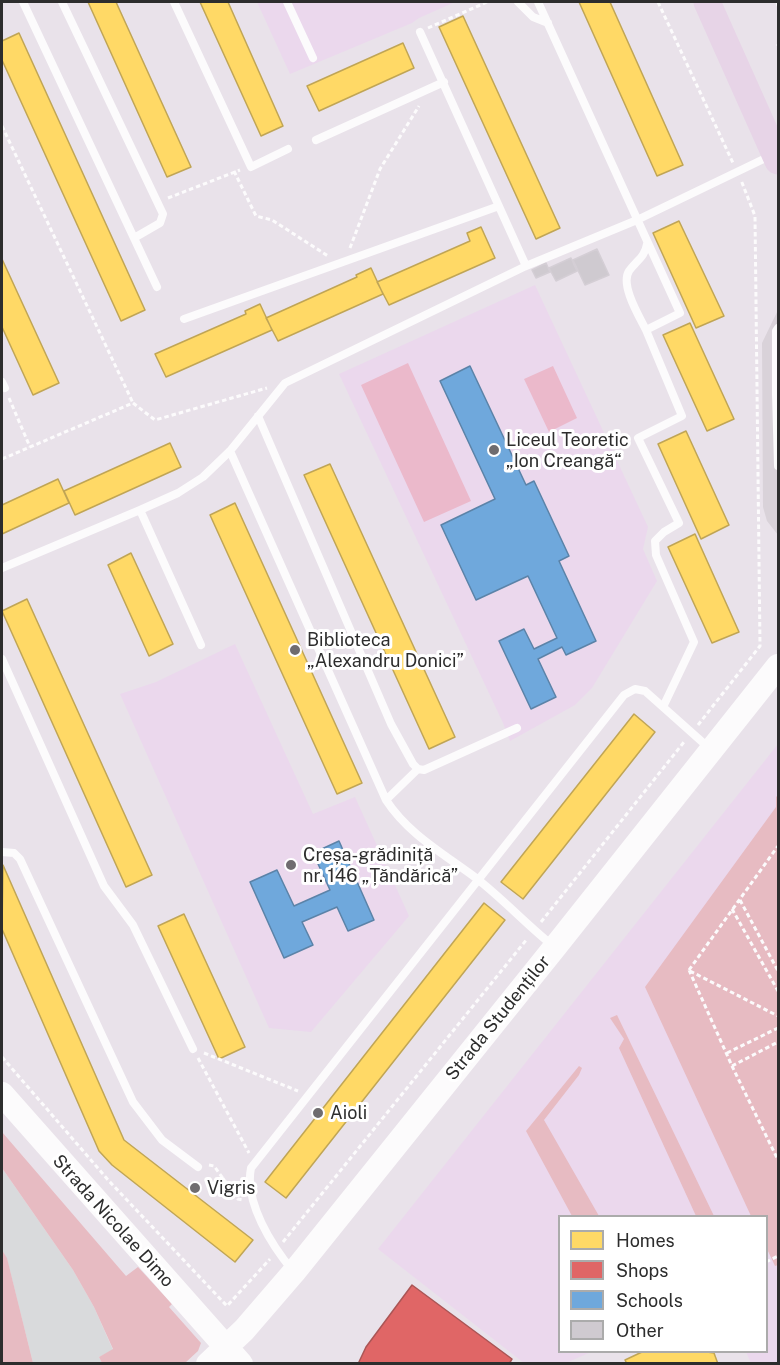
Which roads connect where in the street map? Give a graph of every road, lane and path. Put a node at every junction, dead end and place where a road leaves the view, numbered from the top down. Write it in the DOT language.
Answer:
graph roads {
  1 [pos="24,2"];
  2 [pos="62,2"];
  3 [pos="174,2"];
  4 [pos="287,2"];
  5 [pos="487,2"];
  6 [pos="518,2"];
  7 [pos="538,2"];
  8 [pos="658,2"];
  9 [pos="707,2"];
  10 [pos="777,2"];
  11 [pos="778,6"];
  12 [pos="548,23"];
  13 [pos="420,32"];
  14 [pos="313,58"];
  15 [pos="444,82"];
  16 [pos="429,89"];
  17 [pos="2,126"];
  18 [pos="316,140"];
  19 [pos="288,149"];
  20 [pos="777,157"];
  21 [pos="251,167"];
  22 [pos="234,171"];
  23 [pos="737,172"];
  24 [pos="157,202"];
  25 [pos="499,206"];
  26 [pos="637,220"];
  27 [pos="134,238"];
  28 [pos="648,243"];
  29 [pos="343,262"];
  30 [pos="526,266"];
  31 [pos="157,287"];
  32 [pos="184,319"];
  33 [pos="778,328"];
  34 [pos="646,330"];
  35 [pos="285,383"];
  36 [pos="3,385"];
  37 [pos="133,404"];
  38 [pos="258,416"];
  39 [pos="30,447"];
  40 [pos="230,451"];
  41 [pos="2,459"];
  42 [pos="778,466"];
  43 [pos="140,510"];
  44 [pos="2,568"];
  45 [pos="201,645"];
  46 [pos="2,659"];
  47 [pos="778,666"];
  48 [pos="663,707"];
  49 [pos="517,728"];
  50 [pos="691,734"];
  51 [pos="711,750"];
  52 [pos="418,769"];
  53 [pos="386,800"];
  54 [pos="778,846"];
  55 [pos="2,852"];
  56 [pos="477,879"];
  57 [pos="740,900"];
  58 [pos="732,909"];
  59 [pos="534,930"];
  60 [pos="555,947"];
  61 [pos="689,970"];
  62 [pos="778,971"];
  63 [pos="778,991"];
  64 [pos="778,1016"];
  65 [pos="778,1028"];
  66 [pos="778,1042"];
  67 [pos="193,1049"];
  68 [pos="727,1053"];
  69 [pos="2,1057"];
  70 [pos="732,1066"];
  71 [pos="2,1094"];
  72 [pos="308,1095"];
  73 [pos="778,1160"];
  74 [pos="254,1163"];
  75 [pos="198,1167"];
  76 [pos="256,1205"];
  77 [pos="276,1251"];
  78 [pos="294,1272"];
  79 [pos="233,1355"];
  80 [pos="208,1364"];
  1 -- 27 [label="lane"];
  2 -- 24 [label="lane"];
  3 -- 21 [label="lane"];
  4 -- 14 [label="lane"];
  5 -- 13 [label="path"];
  6 -- 12 [label="lane"];
  7 -- 12 [label="lane"];
  8 -- 23 [label="path"];
  9 -- 20 [label="main road"];
  10 -- 11 [label="path"];
  12 -- 26 [label="lane"];
  13 -- 15 [label="lane"];
  15 -- 16 [label="lane"];
  15 -- 25 [label="lane"];
  16 -- 18 [label="lane"];
  16 -- 29 [label="path"];
  17 -- 37 [label="path"];
  19 -- 21 [label="lane"];
  20 -- 23 [label="lane"];
  21 -- 22 [label="path"];
  22 -- 24 [label="path"];
  22 -- 29 [label="path"];
  23 -- 26 [label="lane"];
  23 -- 50 [label="path"];
  24 -- 27 [label="lane"];
  25 -- 29 [label="lane"];
  25 -- 30 [label="lane"];
  26 -- 28 [label="lane"];
  26 -- 30 [label="lane"];
  27 -- 31 [label="lane"];
  28 -- 34 [label="lane"];
  28 -- 34 [label="lane"];
  29 -- 32 [label="lane"];
  30 -- 35 [label="lane"];
  33 -- 42 [label="lane"];
  34 -- 48 [label="lane"];
  35 -- 37 [label="path"];
  35 -- 38 [label="lane"];
  36 -- 39 [label="path"];
  37 -- 39 [label="path"];
  38 -- 40 [label="lane"];
  38 -- 52 [label="lane"];
  39 -- 41 [label="path"];
  40 -- 43 [label="lane"];
  40 -- 53 [label="lane"];
  43 -- 44 [label="lane"];
  43 -- 45 [label="lane"];
  46 -- 67 [label="lane"];
  47 -- 51 [label="main road, Strada Studenților"];
  48 -- 50 [label="lane"];
  48 -- 56 [label="lane"];
  49 -- 52 [label="lane"];
  50 -- 51 [label="lane"];
  50 -- 59 [label="path"];
  51 -- 60 [label="main road, Strada Studenților"];
  52 -- 53 [label="lane"];
  53 -- 56 [label="lane"];
  54 -- 57 [label="path"];
  55 -- 75 [label="lane"];
  56 -- 59 [label="lane"];
  56 -- 72 [label="lane"];
  57 -- 58 [label="path"];
  57 -- 62 [label="path"];
  58 -- 61 [label="path"];
  58 -- 63 [label="path"];
  59 -- 60 [label="lane"];
  59 -- 77 [label="path"];
  60 -- 78 [label="main road, Strada Studenților"];
  61 -- 64 [label="path"];
  61 -- 68 [label="path"];
  65 -- 68 [label="path"];
  66 -- 70 [label="path"];
  67 -- 72 [label="path"];
  67 -- 74 [label="path"];
  68 -- 70 [label="path"];
  69 -- 77 [label="path"];
  70 -- 73 [label="path"];
  71 -- 79 [label="main road, Strada Nicolae Dimo"];
  72 -- 74 [label="lane"];
  74 -- 76 [label="lane"];
  75 -- 76 [label="path"];
  76 -- 77 [label="lane"];
  77 -- 78 [label="lane"];
  78 -- 79 [label="main road, Strada Studenților"];
  79 -- 80 [label="main road, Strada Studenților"];
}
